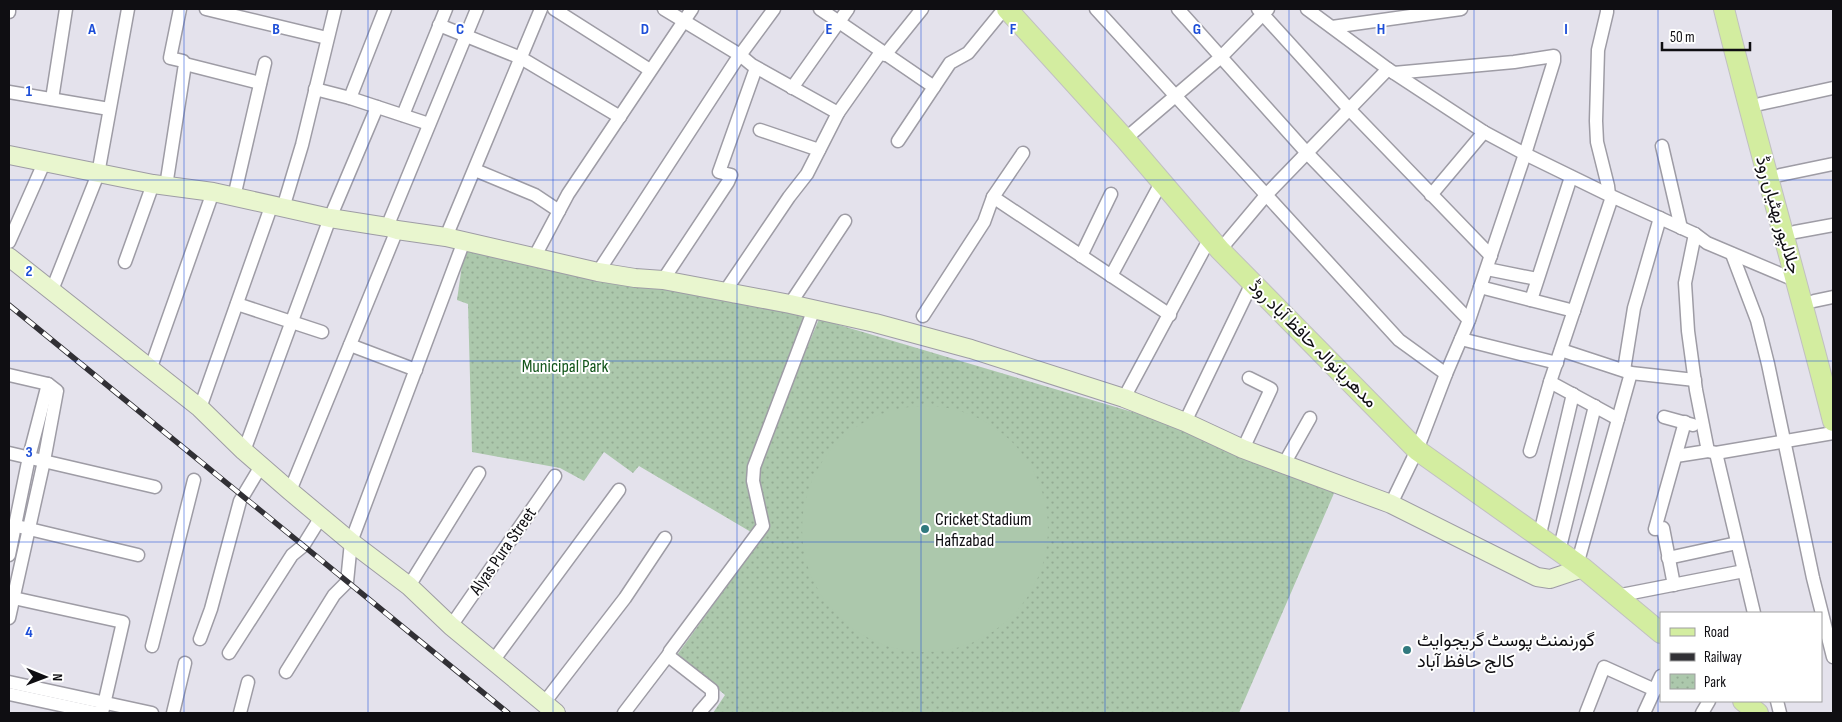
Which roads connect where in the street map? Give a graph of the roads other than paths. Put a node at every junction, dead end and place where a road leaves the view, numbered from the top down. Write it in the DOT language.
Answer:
graph roads {
  1 [pos="66,9"];
  2 [pos="128,9"];
  3 [pos="180,9"];
  4 [pos="206,9"];
  5 [pos="335,9"];
  6 [pos="385,9"];
  7 [pos="446,9"];
  8 [pos="477,9"];
  9 [pos="541,9"];
  10 [pos="554,9"];
  11 [pos="664,9"];
  12 [pos="692,9"];
  13 [pos="774,9"];
  14 [pos="820,9"];
  15 [pos="848,9"];
  16 [pos="922,9"];
  17 [pos="1006,9"];
  18 [pos="1096,9"];
  19 [pos="1178,9"];
  20 [pos="1307,9"];
  21 [pos="1461,9"];
  22 [pos="1606,9"];
  23 [pos="1724,9"];
  24 [pos="1738,9"];
  25 [pos="1263,10"];
  26 [pos="684,21"];
  27 [pos="838,23"];
  28 [pos="440,25"];
  29 [pos="1332,27"];
  30 [pos="466,36"];
  31 [pos="327,38"];
  32 [pos="883,53"];
  33 [pos="740,55"];
  34 [pos="1221,57"];
  35 [pos="521,58"];
  36 [pos="265,63"];
  37 [pos="185,64"];
  38 [pos="756,68"];
  39 [pos="650,70"];
  40 [pos="1391,71"];
  41 [pos="260,83"];
  42 [pos="934,87"];
  43 [pos="792,88"];
  44 [pos="1833,88"];
  45 [pos="315,89"];
  46 [pos="9,92"];
  47 [pos="1175,96"];
  48 [pos="350,98"];
  49 [pos="52,99"];
  50 [pos="1760,104"];
  51 [pos="377,107"];
  52 [pos="109,109"];
  53 [pos="1349,109"];
  54 [pos="838,113"];
  55 [pos="403,115"];
  56 [pos="620,117"];
  57 [pos="429,124"];
  58 [pos="760,130"];
  59 [pos="1484,132"];
  60 [pos="1125,139"];
  61 [pos="898,141"];
  62 [pos="1662,146"];
  63 [pos="819,150"];
  64 [pos="1307,153"];
  65 [pos="1023,154"];
  66 [pos="1526,154"];
  67 [pos="9,156"];
  68 [pos="44,162"];
  69 [pos="1833,164"];
  70 [pos="475,170"];
  71 [pos="98,174"];
  72 [pos="1780,175"];
  73 [pos="1571,177"];
  74 [pos="1162,181"];
  75 [pos="160,185"];
  76 [pos="213,192"];
  77 [pos="1111,194"];
  78 [pos="1267,194"];
  79 [pos="1430,194"];
  80 [pos="1610,196"];
  81 [pos="234,197"];
  82 [pos="993,197"];
  83 [pos="278,206"];
  84 [pos="559,211"];
  85 [pos="330,218"];
  86 [pos="1660,218"];
  87 [pos="846,220"];
  88 [pos="1833,225"];
  89 [pos="1681,228"];
  90 [pos="392,229"];
  91 [pos="1795,232"];
  92 [pos="1695,234"];
  93 [pos="446,237"];
  94 [pos="464,241"];
  95 [pos="9,242"];
  96 [pos="1215,244"];
  97 [pos="1732,254"];
  98 [pos="535,256"];
  99 [pos="1082,256"];
  100 [pos="9,257"];
  101 [pos="125,262"];
  102 [pos="1489,262"];
  103 [pos="598,272"];
  104 [pos="1111,276"];
  105 [pos="1537,279"];
  106 [pos="663,280"];
  107 [pos="1797,281"];
  108 [pos="1252,283"];
  109 [pos="1480,287"];
  110 [pos="52,290"];
  111 [pos="724,293"];
  112 [pos="1824,299"];
  113 [pos="1531,300"];
  114 [pos="237,304"];
  115 [pos="790,304"];
  116 [pos="814,309"];
  117 [pos="1574,311"];
  118 [pos="1170,315"];
  119 [pos="923,316"];
  120 [pos="1469,320"];
  121 [pos="292,322"];
  122 [pos="322,332"];
  123 [pos="1461,339"];
  124 [pos="350,345"];
  125 [pos="1561,350"];
  126 [pos="1557,363"];
  127 [pos="150,370"];
  128 [pos="416,370"];
  129 [pos="1833,370"];
  130 [pos="1627,371"];
  131 [pos="9,374"];
  132 [pos="1446,374"];
  133 [pos="1249,378"];
  134 [pos="1695,380"];
  135 [pos="1550,382"];
  136 [pos="53,388"];
  137 [pos="1573,394"];
  138 [pos="1124,398"];
  139 [pos="1595,406"];
  140 [pos="200,408"];
  141 [pos="1664,417"];
  142 [pos="1310,418"];
  143 [pos="1618,419"];
  144 [pos="1833,421"];
  145 [pos="1185,422"];
  146 [pos="1685,422"];
  147 [pos="1703,427"];
  148 [pos="1833,433"];
  149 [pos="1783,442"];
  150 [pos="1243,450"];
  151 [pos="1417,450"];
  152 [pos="244,451"];
  153 [pos="1530,451"];
  154 [pos="1712,452"];
  155 [pos="9,453"];
  156 [pos="1676,456"];
  157 [pos="29,457"];
  158 [pos="44,461"];
  159 [pos="1284,464"];
  160 [pos="262,466"];
  161 [pos="479,473"];
  162 [pos="555,476"];
  163 [pos="194,480"];
  164 [pos="155,487"];
  165 [pos="619,490"];
  166 [pos="290,491"];
  167 [pos="1391,504"];
  168 [pos="321,517"];
  169 [pos="12,525"];
  170 [pos="29,529"];
  171 [pos="665,538"];
  172 [pos="1539,538"];
  173 [pos="350,542"];
  174 [pos="1737,543"];
  175 [pos="1559,551"];
  176 [pos="9,555"];
  177 [pos="138,555"];
  178 [pos="1668,558"];
  179 [pos="1580,567"];
  180 [pos="1744,571"];
  181 [pos="1674,585"];
  182 [pos="409,586"];
  183 [pos="1616,596"];
  184 [pos="11,598"];
  185 [pos="1754,612"];
  186 [pos="9,618"];
  187 [pos="1826,625"];
  188 [pos="451,626"];
  189 [pos="1660,632"];
  190 [pos="200,639"];
  191 [pos="152,646"];
  192 [pos="229,653"];
  193 [pos="669,654"];
  194 [pos="1833,657"];
  195 [pos="493,660"];
  196 [pos="185,663"];
  197 [pos="286,672"];
  198 [pos="1660,678"];
  199 [pos="9,682"];
  200 [pos="248,682"];
  201 [pos="1655,690"];
  202 [pos="9,694"];
  203 [pos="1744,702"];
  204 [pos="104,708"];
  205 [pos="550,708"];
  206 [pos="97,713"];
  207 [pos="152,713"];
  208 [pos="173,713"];
  209 [pos="240,713"];
  210 [pos="624,713"];
  211 [pos="699,713"];
  212 [pos="1586,713"];
  213 [pos="1644,713"];
  214 [pos="1758,713"];
  1 -- 49 [label="street"];
  2 -- 52 [label="street"];
  3 -- 37 [label="street"];
  4 -- 31 [label="street"];
  5 -- 31 [label="street"];
  6 -- 48 [label="street"];
  7 -- 28 [label="street"];
  8 -- 30 [label="street"];
  9 -- 35 [label="street"];
  10 -- 39 [label="street"];
  11 -- 26 [label="street"];
  12 -- 26 [label="street"];
  13 -- 33 [label="street"];
  14 -- 27 [label="street"];
  15 -- 27 [label="street"];
  16 -- 32 [label="street"];
  17 -- 42 [label="street"];
  17 -- 60 [label="main road, مدھریانوالہ حافظ آباد روڈ"];
  18 -- 47 [label="street"];
  19 -- 34 [label="street"];
  20 -- 29 [label="street"];
  21 -- 29 [label="street"];
  22 -- 80 [label="street"];
  23 -- 107 [label="main road, جلالپور بھٹیاں روڈ"];
  24 -- 50 [label="main road, جلالپور بھٹیاں روڈ"];
  25 -- 34 [label="street"];
  25 -- 53 [label="street"];
  26 -- 33 [label="street"];
  26 -- 39 [label="street"];
  27 -- 32 [label="street"];
  27 -- 43 [label="street"];
  28 -- 30 [label="street"];
  28 -- 55 [label="street"];
  29 -- 40 [label="street"];
  30 -- 35 [label="street"];
  30 -- 57 [label="street"];
  31 -- 45 [label="street"];
  32 -- 42 [label="street"];
  32 -- 54 [label="street"];
  33 -- 38 [label="street"];
  33 -- 103 [label="street"];
  34 -- 47 [label="street"];
  34 -- 64 [label="street"];
  35 -- 56 [label="street"];
  35 -- 70 [label="street"];
  36 -- 41 [label="street"];
  37 -- 41 [label="street"];
  37 -- 75 [label="street"];
  38 -- 43 [label="street"];
  38 -- 106 [label="street"];
  39 -- 56 [label="street"];
  40 -- 53 [label="street"];
  40 -- 59 [label="street"];
  40 -- 66 [label="street"];
  41 -- 81 [label="street"];
  42 -- 61 [label="street"];
  43 -- 54 [label="street"];
  44 -- 50 [label="street"];
  45 -- 48 [label="street"];
  45 -- 83 [label="street"];
  46 -- 49 [label="street"];
  47 -- 60 [label="street"];
  47 -- 78 [label="street"];
  48 -- 51 [label="street"];
  49 -- 52 [label="street"];
  50 -- 72 [label="main road, جلالپور بھٹیاں روڈ"];
  51 -- 55 [label="street"];
  51 -- 85 [label="street"];
  52 -- 71 [label="street"];
  53 -- 64 [label="street"];
  53 -- 79 [label="street"];
  54 -- 63 [label="street"];
  55 -- 57 [label="street"];
  56 -- 84 [label="street"];
  57 -- 90 [label="street"];
  58 -- 63 [label="street"];
  59 -- 66 [label="street"];
  59 -- 79 [label="street"];
  60 -- 74 [label="main road, مدھریانوالہ حافظ آباد روڈ"];
  62 -- 89 [label="street"];
  63 -- 111 [label="street"];
  64 -- 78 [label="street"];
  64 -- 120 [label="street"];
  65 -- 82 [label="street"];
  66 -- 73 [label="street"];
  66 -- 102 [label="street"];
  67 -- 68 [label="street"];
  68 -- 71 [label="street"];
  68 -- 95 [label="street"];
  69 -- 72 [label="street"];
  70 -- 84 [label="street"];
  70 -- 93 [label="street"];
  71 -- 75 [label="street"];
  71 -- 110 [label="street"];
  72 -- 91 [label="main road, جلالپور بھٹیاں روڈ"];
  73 -- 80 [label="street"];
  73 -- 105 [label="street"];
  74 -- 96 [label="main road, مدھریانوالہ حافظ آباد روڈ"];
  74 -- 104 [label="street"];
  75 -- 76 [label="street"];
  75 -- 101 [label="street"];
  76 -- 81 [label="street"];
  76 -- 127 [label="street"];
  77 -- 99 [label="street"];
  78 -- 96 [label="street"];
  78 -- 132 [label="street"];
  79 -- 102 [label="street"];
  80 -- 86 [label="street"];
  80 -- 117 [label="street"];
  81 -- 83 [label="street"];
  82 -- 99 [label="street"];
  82 -- 119 [label="street"];
  83 -- 85 [label="street"];
  83 -- 114 [label="street"];
  84 -- 98 [label="street"];
  85 -- 90 [label="street"];
  85 -- 121 [label="street"];
  86 -- 89 [label="street"];
  86 -- 130 [label="street"];
  87 -- 115 [label="street"];
  88 -- 91 [label="street"];
  89 -- 92 [label="street"];
  90 -- 93 [label="street"];
  90 -- 124 [label="street"];
  91 -- 112 [label="main road, جلالپور بھٹیاں روڈ"];
  92 -- 97 [label="street"];
  92 -- 134 [label="street"];
  93 -- 94 [label="street"];
  94 -- 98 [label="street"];
  94 -- 128 [label="street"];
  96 -- 108 [label="main road, مدھریانوالہ حافظ آباد روڈ"];
  96 -- 118 [label="street"];
  97 -- 107 [label="street"];
  97 -- 149 [label="street"];
  98 -- 103 [label="street"];
  99 -- 104 [label="street"];
  100 -- 110 [label="street"];
  102 -- 105 [label="street"];
  102 -- 109 [label="street"];
  103 -- 106 [label="street"];
  104 -- 118 [label="street"];
  105 -- 113 [label="street"];
  106 -- 111 [label="street"];
  107 -- 144 [label="main road, جلالپور بھٹیاں روڈ"];
  108 -- 145 [label="street"];
  108 -- 151 [label="main road, مدھریانوالہ حافظ آباد روڈ"];
  109 -- 113 [label="street"];
  109 -- 120 [label="street"];
  110 -- 127 [label="street"];
  111 -- 115 [label="street"];
  112 -- 129 [label="main road, جلالپور بھٹیاں روڈ"];
  113 -- 117 [label="street"];
  114 -- 121 [label="street"];
  114 -- 140 [label="street"];
  115 -- 116 [label="street"];
  116 -- 138 [label="street"];
  116 -- 193 [label="street"];
  117 -- 125 [label="street"];
  118 -- 138 [label="street"];
  120 -- 123 [label="street"];
  121 -- 122 [label="street"];
  121 -- 152 [label="street"];
  123 -- 126 [label="street"];
  123 -- 132 [label="street"];
  124 -- 128 [label="street"];
  124 -- 166 [label="street"];
  125 -- 126 [label="street"];
  125 -- 130 [label="street"];
  126 -- 135 [label="street"];
  127 -- 140 [label="street"];
  128 -- 173 [label="street"];
  130 -- 134 [label="street"];
  130 -- 143 [label="street"];
  131 -- 136 [label="street"];
  132 -- 151 [label="street"];
  133 -- 150 [label="street"];
  134 -- 147 [label="street"];
  135 -- 137 [label="street"];
  135 -- 153 [label="street"];
  136 -- 157 [label="street"];
  136 -- 158 [label="street"];
  137 -- 139 [label="street"];
  137 -- 172 [label="street"];
  138 -- 145 [label="street"];
  139 -- 143 [label="street"];
  139 -- 175 [label="street"];
  140 -- 152 [label="street"];
  141 -- 146 [label="street"];
  142 -- 159 [label="street"];
  143 -- 179 [label="street"];
  145 -- 150 [label="street"];
  146 -- 147 [label="street"];
  146 -- 156 [label="street"];
  147 -- 154 [label="street"];
  148 -- 149 [label="street"];
  149 -- 154 [label="street"];
  149 -- 187 [label="street"];
  150 -- 159 [label="street"];
  151 -- 167 [label="street"];
  151 -- 172 [label="main road, مدھریانوالہ حافظ آباد روڈ"];
  152 -- 160 [label="street"];
  154 -- 156 [label="street"];
  154 -- 174 [label="street"];
  155 -- 157 [label="street"];
  156 -- 178 [label="street"];
  157 -- 158 [label="street"];
  157 -- 169 [label="street"];
  158 -- 164 [label="street"];
  158 -- 170 [label="street"];
  159 -- 167 [label="street"];
  160 -- 166 [label="street"];
  160 -- 190 [label="street"];
  161 -- 182 [label="street"];
  162 -- 188 [label="street, Alyas Pura Street"];
  163 -- 191 [label="street"];
  165 -- 195 [label="street"];
  166 -- 168 [label="street"];
  167 -- 179 [label="street"];
  168 -- 173 [label="street"];
  168 -- 192 [label="street"];
  169 -- 170 [label="street"];
  169 -- 176 [label="street"];
  170 -- 177 [label="street"];
  170 -- 184 [label="street"];
  171 -- 205 [label="street"];
  172 -- 175 [label="main road, مدھریانوالہ حافظ آباد روڈ"];
  173 -- 182 [label="street"];
  173 -- 197 [label="street"];
  174 -- 178 [label="street"];
  174 -- 180 [label="street"];
  175 -- 179 [label="main road, مدھریانوالہ حافظ آباد روڈ"];
  178 -- 181 [label="street"];
  179 -- 183 [label="main road, مدھریانوالہ حافظ آباد روڈ"];
  180 -- 181 [label="street"];
  180 -- 185 [label="street"];
  181 -- 183 [label="street"];
  182 -- 188 [label="street"];
  183 -- 189 [label="main road, مدھریانوالہ حافظ آباد روڈ"];
  184 -- 186 [label="street"];
  184 -- 204 [label="street"];
  187 -- 194 [label="street"];
  188 -- 195 [label="street"];
  193 -- 210 [label="street"];
  193 -- 211 [label="street"];
  195 -- 205 [label="street"];
  196 -- 208 [label="street"];
  198 -- 201 [label="street"];
  199 -- 204 [label="street"];
  200 -- 209 [label="street"];
  201 -- 212 [label="street"];
  201 -- 213 [label="street"];
  202 -- 206 [label="street"];
  203 -- 214 [label="main road"];
  204 -- 207 [label="street"];
}
